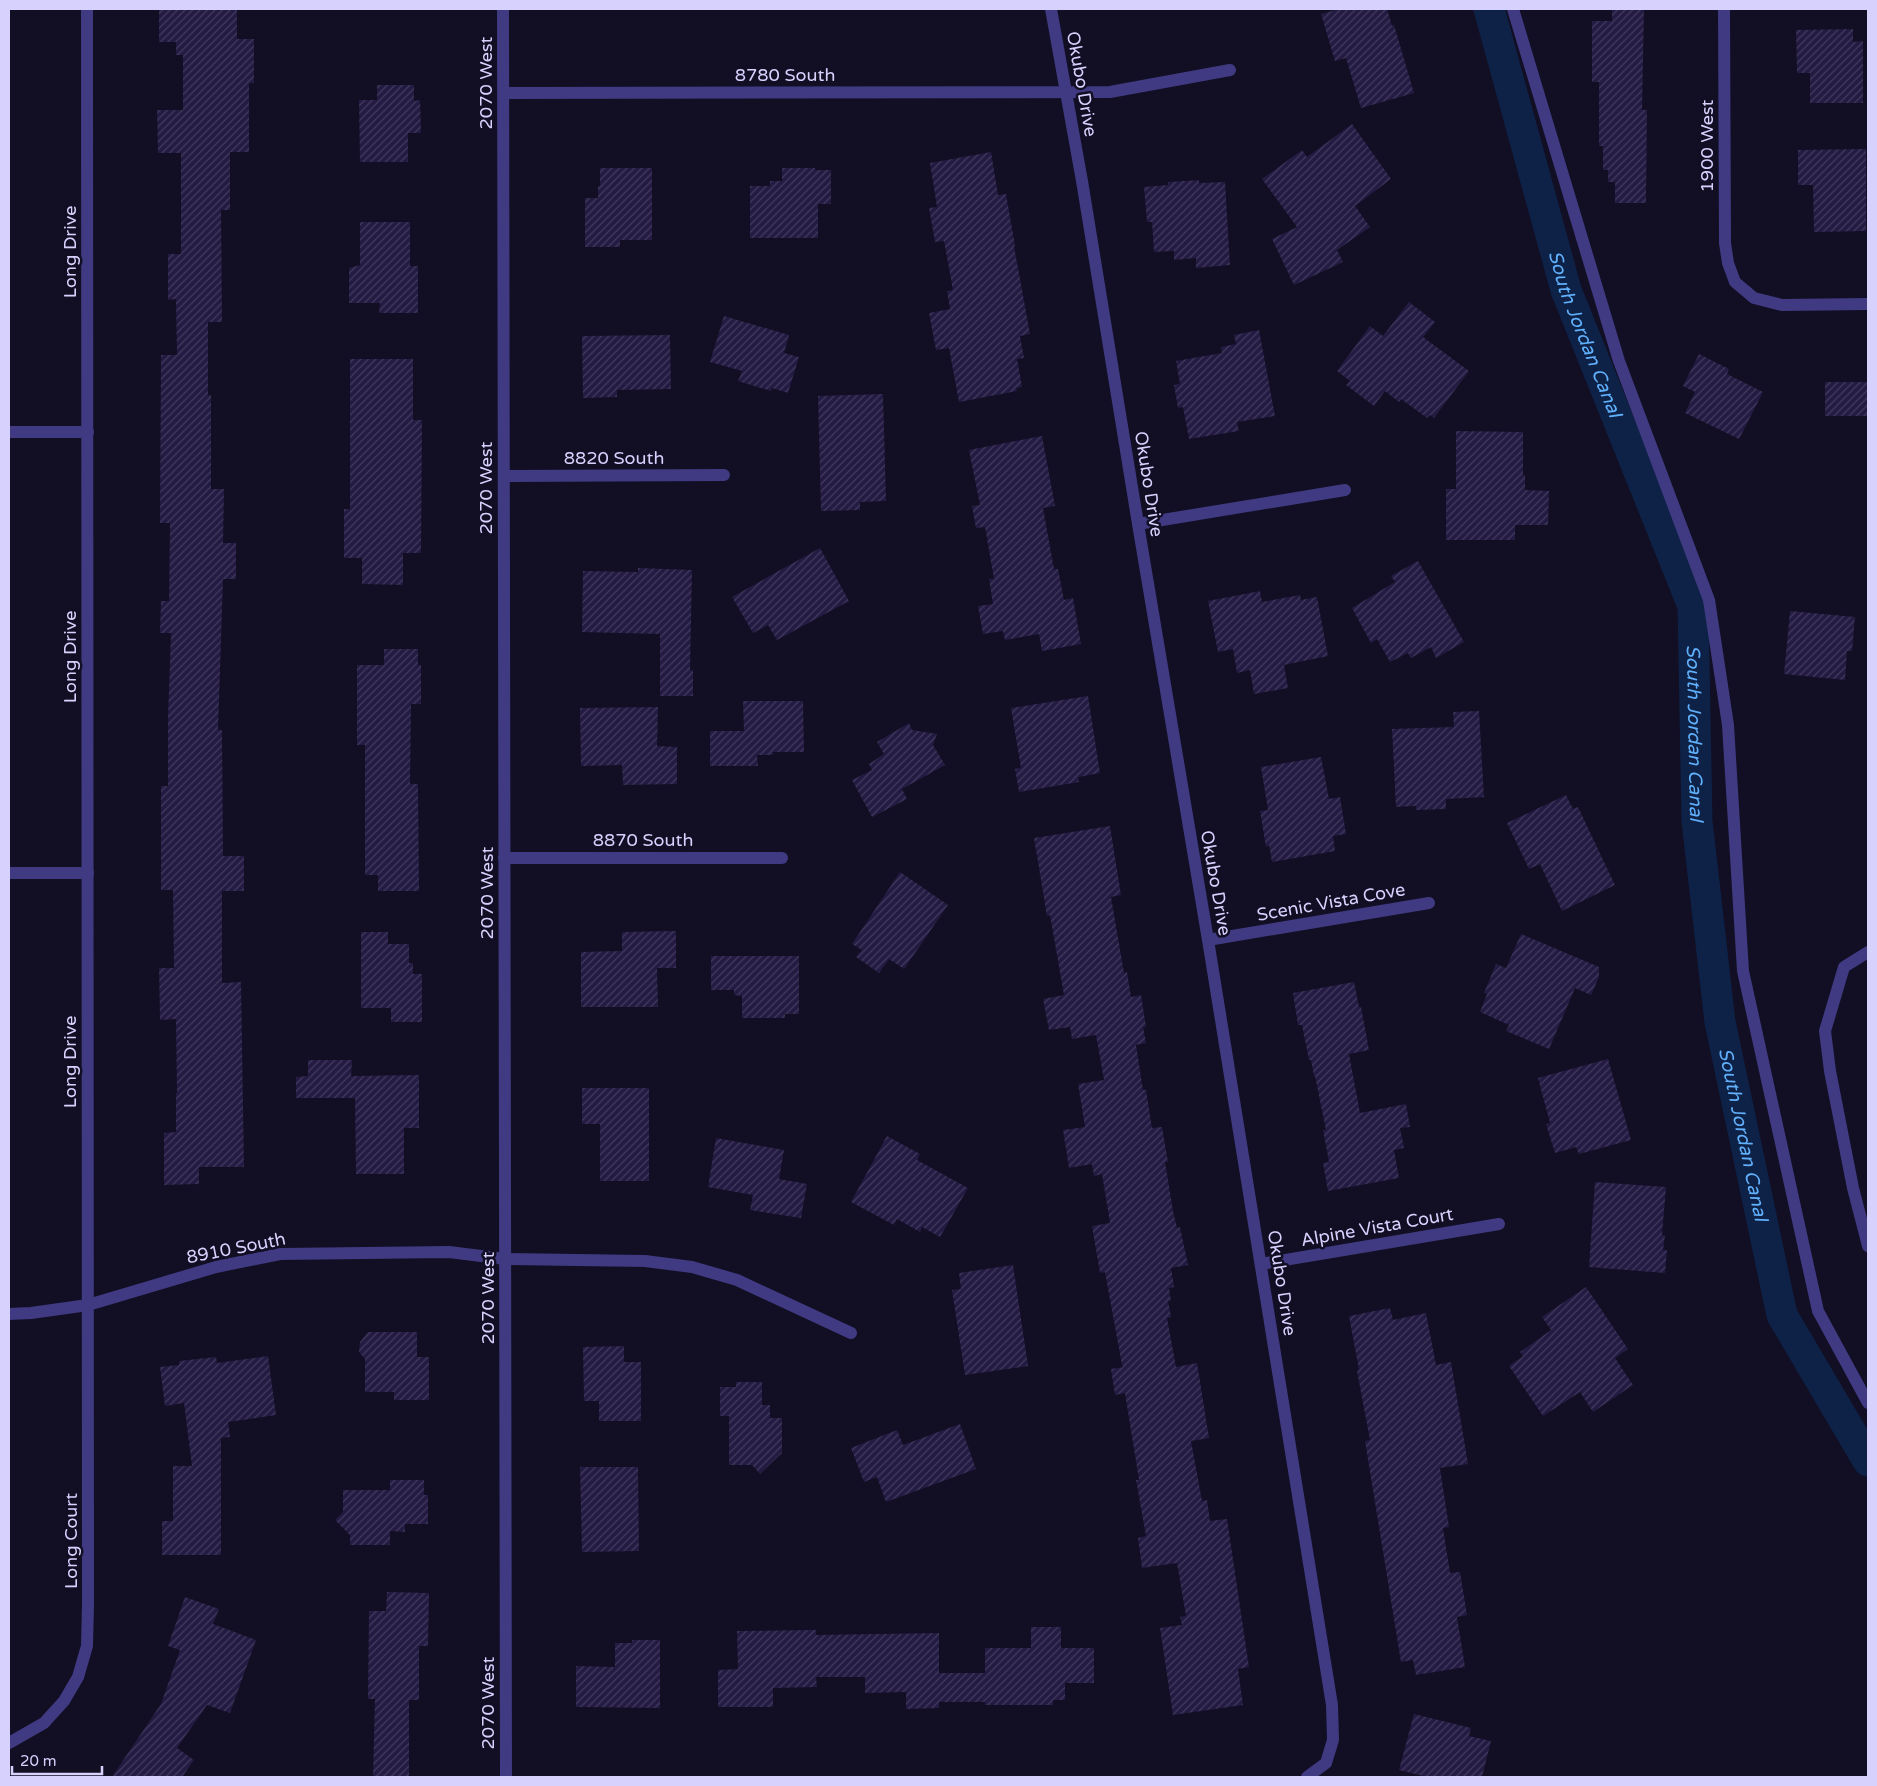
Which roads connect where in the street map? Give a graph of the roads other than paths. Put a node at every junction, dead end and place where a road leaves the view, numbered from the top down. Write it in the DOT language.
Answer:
graph roads {
  1 [pos="87,9"];
  2 [pos="503,9"];
  3 [pos="1052,9"];
  4 [pos="1513,9"];
  5 [pos="1724,9"];
  6 [pos="1230,70"];
  7 [pos="504,93"];
  8 [pos="1066,94"];
  9 [pos="1868,304"];
  10 [pos="9,432"];
  11 [pos="88,432"];
  12 [pos="724,475"];
  13 [pos="504,476"];
  14 [pos="1345,490"];
  15 [pos="1138,524"];
  16 [pos="504,858"];
  17 [pos="782,858"];
  18 [pos="9,873"];
  19 [pos="88,873"];
  20 [pos="1429,903"];
  21 [pos="1208,940"];
  22 [pos="1868,952"];
  23 [pos="1499,1224"];
  24 [pos="1868,1246"];
  25 [pos="505,1259"];
  26 [pos="1262,1264"];
  27 [pos="88,1305"];
  28 [pos="9,1314"];
  29 [pos="851,1333"];
  30 [pos="1868,1403"];
  31 [pos="9,1743"];
  32 [pos="506,1777"];
  33 [pos="1307,1777"];
  1 -- 11 [label="street, Long Drive"];
  2 -- 7 [label="street, 2070 West"];
  3 -- 8 [label="street, Okubo Drive"];
  4 -- 30 [label="street"];
  5 -- 9 [label="street, 1900 West"];
  6 -- 8 [label="street, 8780 South"];
  7 -- 8 [label="street, 8780 South"];
  7 -- 13 [label="street, 2070 West"];
  8 -- 15 [label="street, Okubo Drive"];
  10 -- 11 [label="street"];
  11 -- 19 [label="street, Long Drive"];
  12 -- 13 [label="street, 8820 South"];
  13 -- 16 [label="street, 2070 West"];
  14 -- 15 [label="street"];
  15 -- 21 [label="street, Okubo Drive"];
  16 -- 17 [label="street, 8870 South"];
  16 -- 25 [label="street, 2070 West"];
  18 -- 19 [label="street"];
  19 -- 27 [label="street, Long Drive"];
  20 -- 21 [label="street, Scenic Vista Cove"];
  21 -- 26 [label="street, Okubo Drive"];
  22 -- 24 [label="street"];
  23 -- 26 [label="street, Alpine Vista Court"];
  25 -- 27 [label="street, 8910 South"];
  25 -- 29 [label="street, 8910 South"];
  25 -- 32 [label="street, 2070 West"];
  26 -- 33 [label="street, Okubo Drive"];
  27 -- 28 [label="street, 8910 South"];
  27 -- 31 [label="street, Long Court"];
}
